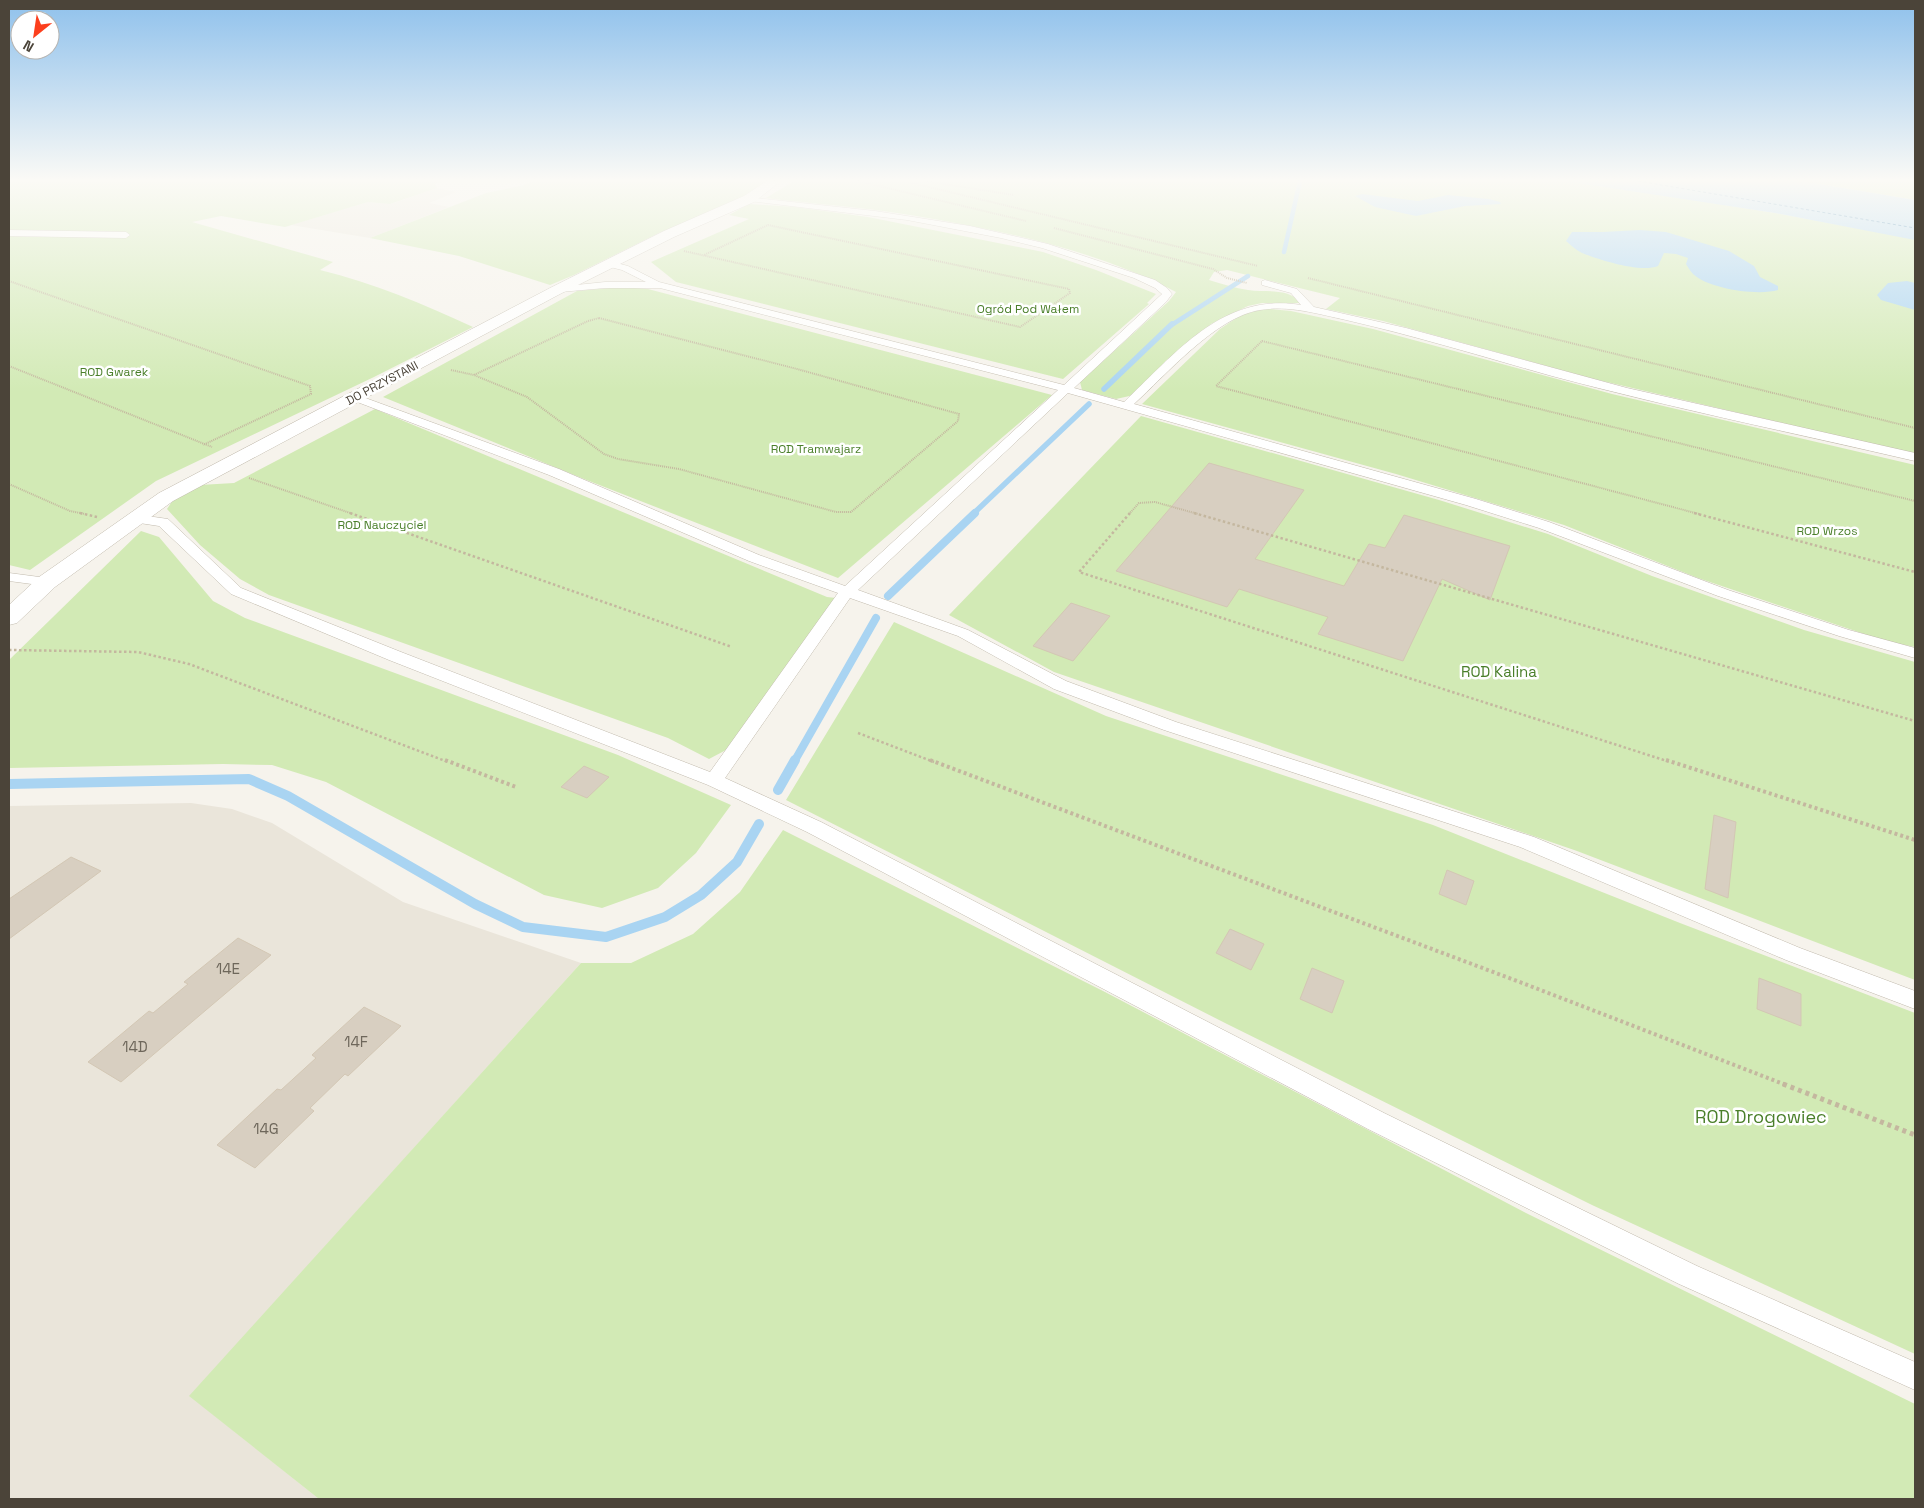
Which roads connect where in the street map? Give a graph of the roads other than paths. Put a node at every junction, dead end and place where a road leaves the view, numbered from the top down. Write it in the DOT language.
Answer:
graph roads {
  1 [pos="635,251"];
  2 [pos="1062,251"];
  3 [pos="610,264"];
  4 [pos="1265,284"];
  5 [pos="660,285"];
  6 [pos="560,289"];
  7 [pos="1310,310"];
  8 [pos="1066,389"];
  9 [pos="356,398"];
  10 [pos="1126,405"];
  11 [pos="1915,457"];
  12 [pos="133,518"];
  13 [pos="9,577"];
  14 [pos="47,582"];
  15 [pos="846,593"];
  16 [pos="9,618"];
  17 [pos="1915,653"];
  18 [pos="714,780"];
  19 [pos="1915,1000"];
  20 [pos="1915,1376"];
  1 -- 3 [label="street, DO PRZYSTANI"];
  2 -- 8 [label="lane"];
  3 -- 5 [label="lane"];
  3 -- 6 [label="street, DO PRZYSTANI"];
  4 -- 7 [label="lane"];
  5 -- 6 [label="lane"];
  5 -- 8 [label="lane"];
  6 -- 9 [label="street, DO PRZYSTANI"];
  7 -- 10 [label="lane"];
  7 -- 11 [label="lane"];
  8 -- 10 [label="lane"];
  8 -- 15 [label="lane"];
  9 -- 12 [label="street, DO PRZYSTANI"];
  9 -- 15 [label="lane"];
  10 -- 17 [label="lane"];
  12 -- 14 [label="street, DO PRZYSTANI"];
  12 -- 18 [label="lane"];
  13 -- 14 [label="lane"];
  14 -- 16 [label="street, DO PRZYSTANI"];
  15 -- 18 [label="lane"];
  15 -- 19 [label="lane"];
  18 -- 20 [label="lane"];
}
